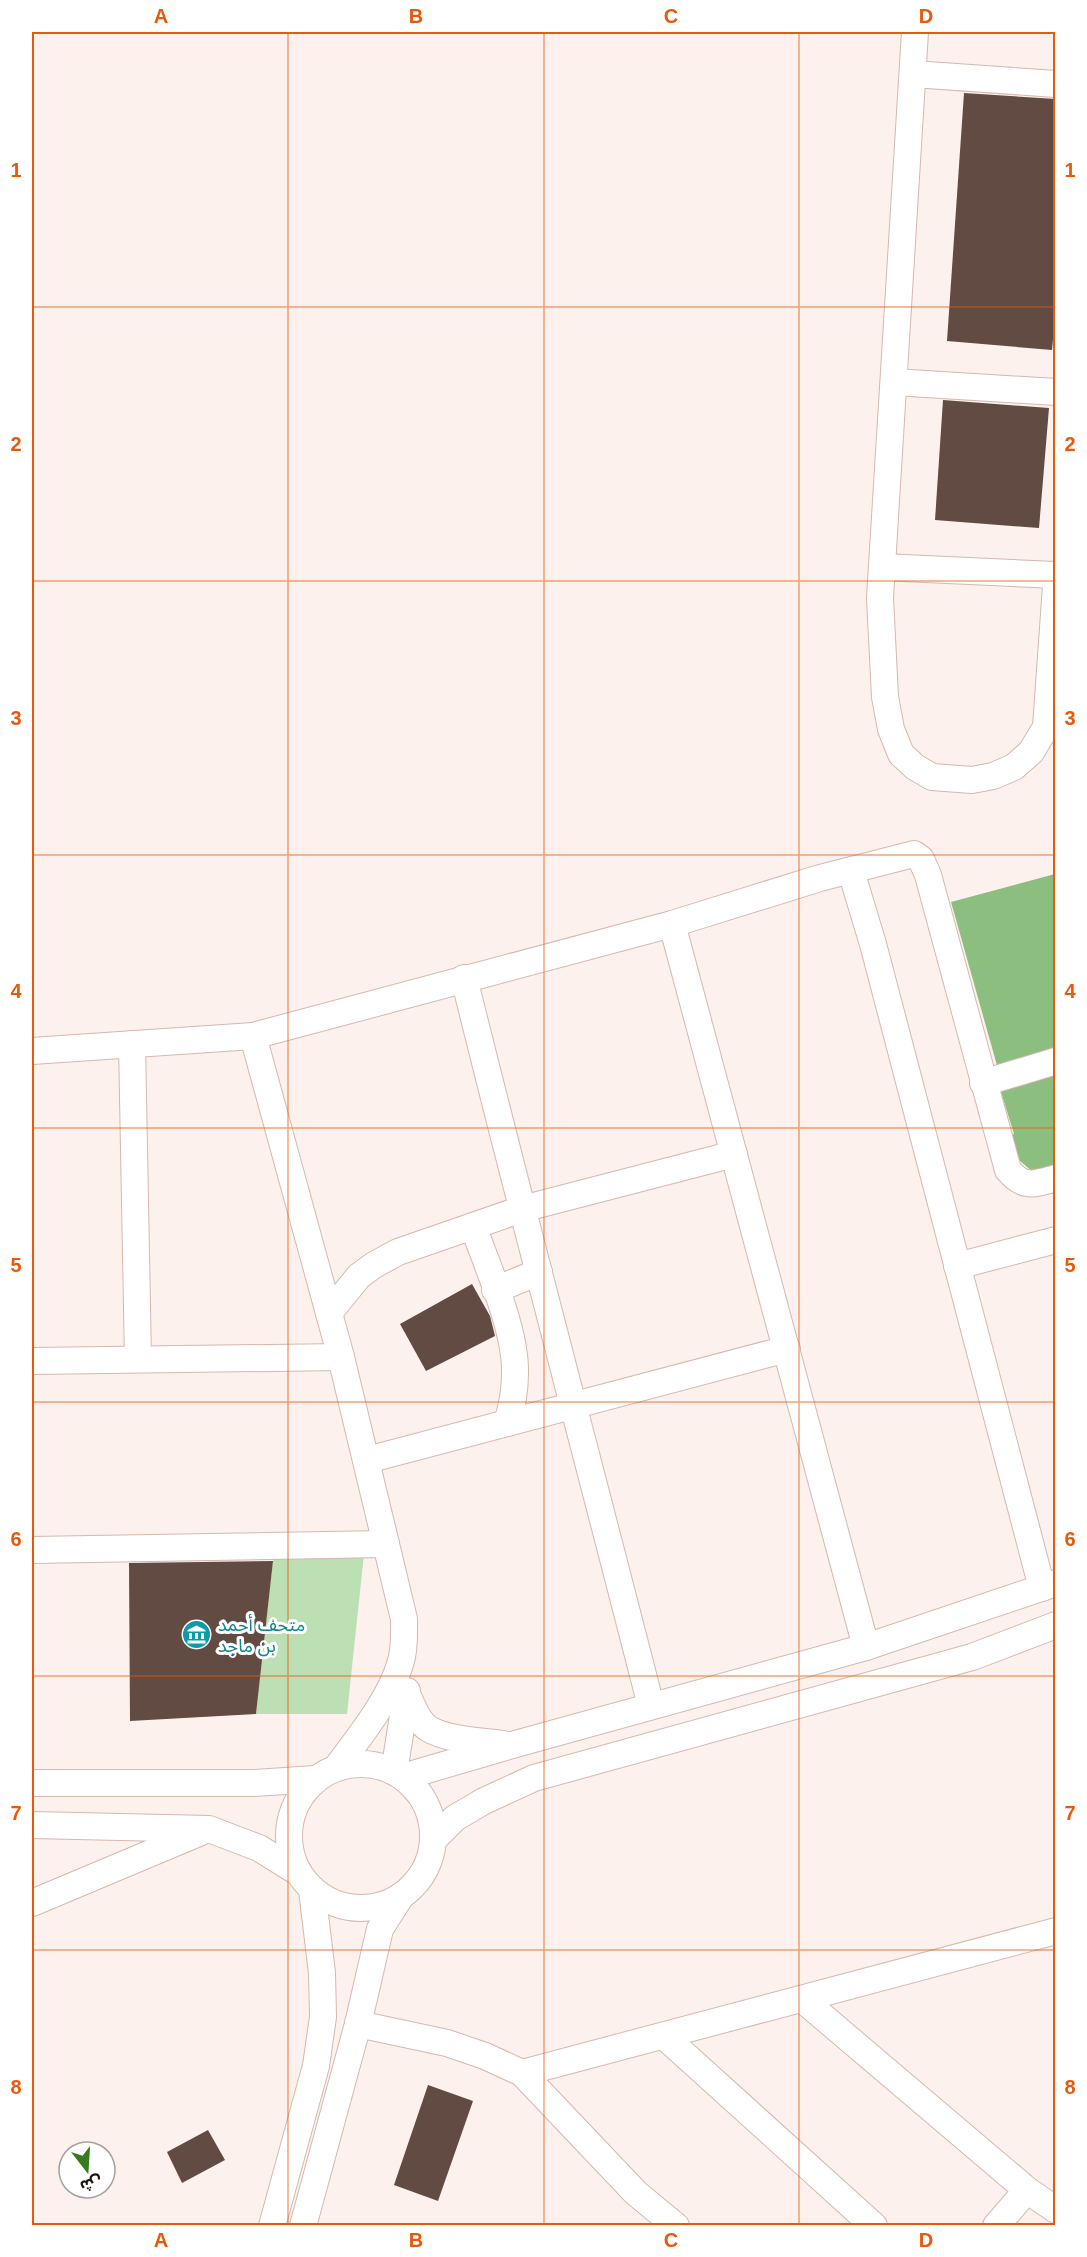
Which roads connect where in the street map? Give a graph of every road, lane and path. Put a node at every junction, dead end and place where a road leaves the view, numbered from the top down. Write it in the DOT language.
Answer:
graph roads {
  1 [pos="915,32"];
  2 [pos="913,74"];
  3 [pos="1056,84"];
  4 [pos="894,382"];
  5 [pos="1056,392"];
  6 [pos="882,567"];
  7 [pos="1056,575"];
  8 [pos="1056,586"];
  9 [pos="851,871"];
  10 [pos="672,924"];
  11 [pos="464,978"];
  12 [pos="253,1036"];
  13 [pos="132,1044"];
  14 [pos="32,1052"];
  15 [pos="1056,1061"];
  16 [pos="983,1083"];
  17 [pos="734,1154"];
  18 [pos="1056,1178"];
  19 [pos="522,1209"];
  20 [pos="473,1226"];
  21 [pos="1056,1240"];
  22 [pos="957,1266"];
  23 [pos="539,1272"];
  24 [pos="495,1290"];
  25 [pos="329,1313"];
  26 [pos="787,1349"];
  27 [pos="341,1357"];
  28 [pos="138,1359"];
  29 [pos="32,1361"];
  30 [pos="575,1405"];
  31 [pos="507,1423"];
  32 [pos="367,1460"];
  33 [pos="386,1544"];
  34 [pos="32,1550"];
  35 [pos="1049,1585"];
  36 [pos="1056,1625"];
  37 [pos="866,1647"];
  38 [pos="401,1661"];
  39 [pos="407,1694"];
  40 [pos="651,1706"];
  41 [pos="512,1745"];
  42 [pos="326,1773"];
  43 [pos="398,1775"];
  44 [pos="32,1783"];
  45 [pos="32,1825"];
  46 [pos="209,1829"];
  47 [pos="434,1839"];
  48 [pos="304,1880"];
  49 [pos="401,1896"];
  50 [pos="32,1903"];
  51 [pos="1049,1939"];
  52 [pos="802,1999"];
  53 [pos="358,2024"];
  54 [pos="664,2036"];
  55 [pos="522,2073"];
  56 [pos="1027,2190"];
  57 [pos="1056,2210"];
  58 [pos="272,2226"];
  59 [pos="303,2226"];
  60 [pos="676,2226"];
  61 [pos="874,2226"];
  62 [pos="996,2226"];
  1 -- 2 [label="street"];
  2 -- 3 [label="street"];
  2 -- 4 [label="street"];
  4 -- 5 [label="street"];
  4 -- 6 [label="street"];
  6 -- 7 [label="street"];
  6 -- 8 [label="street"];
  9 -- 10 [label="street"];
  9 -- 16 [label="street"];
  9 -- 22 [label="street"];
  10 -- 11 [label="street"];
  10 -- 17 [label="street"];
  11 -- 12 [label="street"];
  11 -- 19 [label="street"];
  12 -- 13 [label="street"];
  12 -- 25 [label="street"];
  13 -- 14 [label="street"];
  13 -- 28 [label="street"];
  15 -- 16 [label="street"];
  16 -- 18 [label="street"];
  17 -- 19 [label="street"];
  17 -- 26 [label="street"];
  19 -- 20 [label="street"];
  19 -- 23 [label="street"];
  20 -- 24 [label="street"];
  20 -- 25 [label="street"];
  21 -- 22 [label="street"];
  22 -- 35 [label="street"];
  23 -- 24 [label="street"];
  23 -- 30 [label="street"];
  24 -- 31 [label="street"];
  25 -- 27 [label="street"];
  26 -- 30 [label="street"];
  26 -- 37 [label="street"];
  27 -- 28 [label="street"];
  27 -- 32 [label="street"];
  28 -- 29 [label="street"];
  30 -- 31 [label="street"];
  30 -- 40 [label="street"];
  31 -- 32 [label="street"];
  32 -- 33 [label="street"];
  33 -- 34 [label="street"];
  33 -- 38 [label="street"];
  35 -- 37 [label="street"];
  36 -- 47 [label="street"];
  37 -- 40 [label="street"];
  38 -- 39 [label="street"];
  38 -- 42 [label="street"];
  39 -- 41 [label="street"];
  39 -- 43 [label="street"];
  40 -- 41 [label="street"];
  41 -- 43 [label="street"];
  42 -- 43 [label="street"];
  42 -- 44 [label="street"];
  42 -- 48 [label="street"];
  43 -- 47 [label="street"];
  45 -- 46 [label="street"];
  46 -- 48 [label="street"];
  46 -- 50 [label="street"];
  47 -- 49 [label="street"];
  48 -- 49 [label="street"];
  48 -- 58 [label="street"];
  49 -- 53 [label="street"];
  51 -- 52 [label="street"];
  52 -- 54 [label="street"];
  52 -- 56 [label="street"];
  53 -- 55 [label="street"];
  53 -- 59 [label="street"];
  54 -- 55 [label="street"];
  54 -- 61 [label="street"];
  55 -- 60 [label="street"];
  56 -- 57 [label="street"];
  56 -- 62 [label="street"];
}
